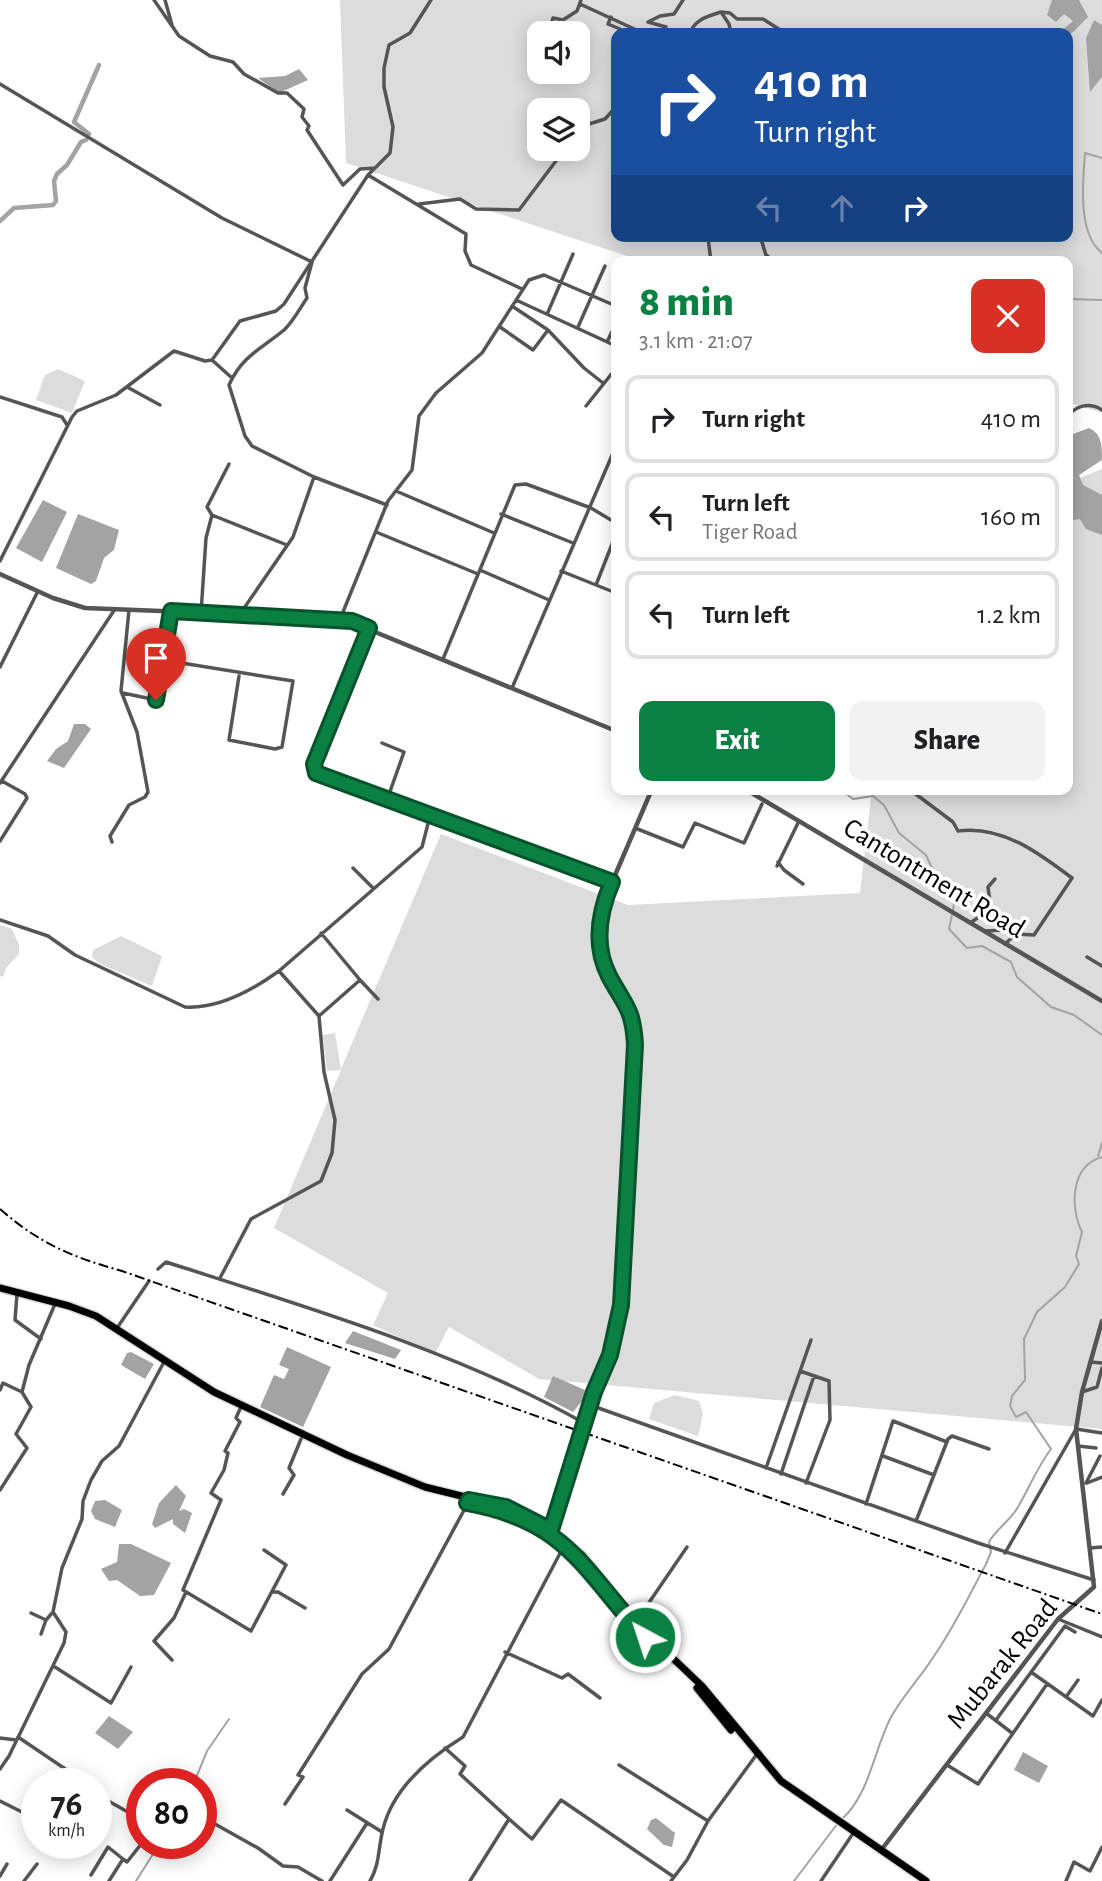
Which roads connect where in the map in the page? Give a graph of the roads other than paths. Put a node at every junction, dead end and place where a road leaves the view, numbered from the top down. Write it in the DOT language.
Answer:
graph roads {
  1 [pos="153,0"];
  2 [pos="165,0"];
  3 [pos="431,0"];
  4 [pos="683,0"];
  5 [pos="581,2"];
  6 [pos="721,12"];
  7 [pos="611,17"];
  8 [pos="552,21"];
  9 [pos="618,28"];
  10 [pos="633,28"];
  11 [pos="666,28"];
  12 [pos="693,28"];
  13 [pos="730,28"];
  14 [pos="777,28"];
  15 [pos="174,30"];
  16 [pos="0,84"];
  17 [pos="611,112"];
  18 [pos="590,124"];
  19 [pos="556,161"];
  20 [pos="375,169"];
  21 [pos="368,175"];
  22 [pos="418,205"];
  23 [pos="573,254"];
  24 [pos="312,262"];
  25 [pos="605,266"];
  26 [pos="561,282"];
  27 [pos="522,289"];
  28 [pos="592,296"];
  29 [pos="516,300"];
  30 [pos="611,304"];
  31 [pos="512,306"];
  32 [pos="548,312"];
  33 [pos="500,327"];
  34 [pos="578,327"];
  35 [pos="548,330"];
  36 [pos="611,334"];
  37 [pos="608,340"];
  38 [pos="611,344"];
  39 [pos="212,359"];
  40 [pos="611,374"];
  41 [pos="232,378"];
  42 [pos="603,383"];
  43 [pos="127,387"];
  44 [pos="0,397"];
  45 [pos="160,405"];
  46 [pos="586,406"];
  47 [pos="1102,410"];
  48 [pos="1073,411"];
  49 [pos="67,427"];
  50 [pos="611,457"];
  51 [pos="229,464"];
  52 [pos="314,477"];
  53 [pos="395,491"];
  54 [pos="387,505"];
  55 [pos="589,508"];
  56 [pos="501,514"];
  57 [pos="212,515"];
  58 [pos="611,520"];
  59 [pos="375,531"];
  60 [pos="494,533"];
  61 [pos="573,543"];
  62 [pos="287,545"];
  63 [pos="611,547"];
  64 [pos="0,561"];
  65 [pos="561,570"];
  66 [pos="479,572"];
  67 [pos="0,574"];
  68 [pos="596,585"];
  69 [pos="38,591"];
  70 [pos="611,591"];
  71 [pos="549,600"];
  72 [pos="115,609"];
  73 [pos="129,610"];
  74 [pos="171,611"];
  75 [pos="201,613"];
  76 [pos="240,614"];
  77 [pos="341,618"];
  78 [pos="369,628"];
  79 [pos="443,659"];
  80 [pos="163,660"];
  81 [pos="0,667"];
  82 [pos="239,676"];
  83 [pos="512,688"];
  84 [pos="121,691"];
  85 [pos="611,729"];
  86 [pos="382,743"];
  87 [pos="0,781"];
  88 [pos="649,795"];
  89 [pos="755,795"];
  90 [pos="917,795"];
  91 [pos="387,801"];
  92 [pos="762,804"];
  93 [pos="430,816"];
  94 [pos="799,820"];
  95 [pos="635,828"];
  96 [pos="0,841"];
  97 [pos="112,842"];
  98 [pos="353,868"];
  99 [pos="995,879"];
  100 [pos="612,882"];
  101 [pos="803,884"];
  102 [pos="373,888"];
  103 [pos="992,909"];
  104 [pos="0,920"];
  105 [pos="970,923"];
  106 [pos="984,931"];
  107 [pos="321,933"];
  108 [pos="1004,944"];
  109 [pos="1087,957"];
  110 [pos="1102,966"];
  111 [pos="279,971"];
  112 [pos="360,981"];
  113 [pos="378,999"];
  114 [pos="1102,1001"];
  115 [pos="319,1016"];
  116 [pos="159,1269"];
  117 [pos="219,1279"];
  118 [pos="149,1281"];
  119 [pos="0,1290"];
  120 [pos="17,1296"];
  121 [pos="55,1304"];
  122 [pos="1102,1321"];
  123 [pos="117,1328"];
  124 [pos="1101,1329"];
  125 [pos="41,1339"];
  126 [pos="811,1340"];
  127 [pos="164,1362"];
  128 [pos="1090,1362"];
  129 [pos="1102,1365"];
  130 [pos="800,1371"];
  131 [pos="814,1376"];
  132 [pos="0,1390"];
  133 [pos="22,1392"];
  134 [pos="1082,1392"];
  135 [pos="590,1405"];
  136 [pos="240,1409"];
  137 [pos="584,1423"];
  138 [pos="1076,1429"];
  139 [pos="1102,1433"];
  140 [pos="301,1439"];
  141 [pos="947,1442"];
  142 [pos="1078,1446"];
  143 [pos="1097,1448"];
  144 [pos="989,1449"];
  145 [pos="1100,1455"];
  146 [pos="883,1456"];
  147 [pos="766,1468"];
  148 [pos="781,1474"];
  149 [pos="934,1475"];
  150 [pos="1102,1477"];
  151 [pos="806,1483"];
  152 [pos="1084,1484"];
  153 [pos="0,1490"];
  154 [pos="283,1494"];
  155 [pos="468,1502"];
  156 [pos="866,1504"];
  157 [pos="916,1521"];
  158 [pos="551,1530"];
  159 [pos="566,1542"];
  160 [pos="1102,1547"];
  161 [pos="687,1548"];
  162 [pos="1090,1548"];
  163 [pos="264,1550"];
  164 [pos="1005,1552"];
  165 [pos="1095,1584"];
  166 [pos="1102,1585"];
  167 [pos="186,1592"];
  168 [pos="272,1592"];
  169 [pos="648,1604"];
  170 [pos="305,1608"];
  171 [pos="53,1612"];
  172 [pos="31,1613"];
  173 [pos="1058,1619"];
  174 [pos="46,1620"];
  175 [pos="1075,1632"];
  176 [pos="41,1634"];
  177 [pos="1102,1636"];
  178 [pos="505,1652"];
  179 [pos="172,1660"];
  180 [pos="55,1667"];
  181 [pos="131,1667"];
  182 [pos="1031,1672"];
  183 [pos="1078,1680"];
  184 [pos="1047,1684"];
  185 [pos="1066,1697"];
  186 [pos="600,1698"];
  187 [pos="1102,1700"];
  188 [pos="985,1713"];
  189 [pos="996,1720"];
  190 [pos="1013,1733"];
  191 [pos="0,1738"];
  192 [pos="17,1738"];
  193 [pos="446,1748"];
  194 [pos="756,1756"];
  195 [pos="619,1765"];
  196 [pos="947,1765"];
  197 [pos="62,1768"];
  198 [pos="0,1769"];
  199 [pos="0,1801"];
  200 [pos="285,1804"];
  201 [pos="347,1810"];
  202 [pos="21,1812"];
  203 [pos="509,1819"];
  204 [pos="708,1821"];
  205 [pos="367,1823"];
  206 [pos="217,1825"];
  207 [pos="382,1832"];
  208 [pos="854,1832"];
  209 [pos="1102,1847"];
  210 [pos="882,1849"];
  211 [pos="123,1859"];
  212 [pos="129,1859"];
  213 [pos="7,1864"];
  214 [pos="37,1864"];
  215 [pos="91,1875"];
  216 [pos="0,1876"];
  217 [pos="672,1879"];
  218 [pos="24,1881"];
  219 [pos="109,1881"];
  220 [pos="322,1881"];
  221 [pos="330,1881"];
  222 [pos="370,1881"];
  223 [pos="470,1881"];
  224 [pos="821,1881"];
  225 [pos="919,1881"];
  226 [pos="926,1881"];
  227 [pos="1066,1881"];
  1 -- 15 [label="street"];
  2 -- 15 [label="street"];
  3 -- 20 [label="street"];
  4 -- 11 [label="street"];
  5 -- 7 [label="street"];
  5 -- 8 [label="street"];
  6 -- 12 [label="street"];
  6 -- 13 [label="street"];
  6 -- 14 [label="street"];
  7 -- 9 [label="street"];
  7 -- 10 [label="street"];
  15 -- 20 [label="street"];
  16 -- 24 [label="street"];
  17 -- 18 [label="street"];
  19 -- 22 [label="street"];
  20 -- 21 [label="street"];
  21 -- 22 [label="street"];
  21 -- 24 [label="street"];
  22 -- 27 [label="street"];
  23 -- 26 [label="street"];
  24 -- 39 [label="street"];
  24 -- 41 [label="street"];
  25 -- 28 [label="street"];
  26 -- 27 [label="street"];
  26 -- 28 [label="street"];
  26 -- 32 [label="street"];
  27 -- 29 [label="street"];
  28 -- 30 [label="street"];
  28 -- 34 [label="street"];
  29 -- 31 [label="street"];
  29 -- 38 [label="street"];
  31 -- 33 [label="street"];
  31 -- 35 [label="street"];
  33 -- 35 [label="street"];
  33 -- 53 [label="street"];
  35 -- 42 [label="street"];
  36 -- 37 [label="street"];
  39 -- 41 [label="street"];
  39 -- 43 [label="street"];
  40 -- 42 [label="street"];
  41 -- 52 [label="street"];
  42 -- 46 [label="street"];
  43 -- 45 [label="street"];
  43 -- 49 [label="street"];
  44 -- 49 [label="street"];
  47 -- 48 [label="street"];
  49 -- 64 [label="street"];
  50 -- 55 [label="street"];
  51 -- 57 [label="street"];
  52 -- 54 [label="street"];
  52 -- 62 [label="street"];
  53 -- 54 [label="street"];
  53 -- 60 [label="street"];
  54 -- 59 [label="street"];
  55 -- 56 [label="street"];
  55 -- 58 [label="street"];
  55 -- 61 [label="street"];
  56 -- 60 [label="street"];
  56 -- 61 [label="street"];
  57 -- 62 [label="street"];
  57 -- 75 [label="street"];
  59 -- 66 [label="street"];
  59 -- 77 [label="street"];
  60 -- 66 [label="street"];
  61 -- 65 [label="street"];
  62 -- 76 [label="street"];
  63 -- 68 [label="street"];
  65 -- 68 [label="street"];
  65 -- 71 [label="street"];
  66 -- 71 [label="street"];
  66 -- 79 [label="street"];
  67 -- 69 [label="street"];
  68 -- 70 [label="street"];
  69 -- 72 [label="street"];
  69 -- 81 [label="street"];
  71 -- 83 [label="street"];
  72 -- 73 [label="street"];
  72 -- 87 [label="street"];
  73 -- 74 [label="street"];
  73 -- 84 [label="street"];
  74 -- 75 [label="street"];
  74 -- 80 [label="street"];
  75 -- 76 [label="street"];
  76 -- 77 [label="street"];
  77 -- 78 [label="street"];
  78 -- 79 [label="street"];
  78 -- 91 [label="street"];
  79 -- 83 [label="street"];
  80 -- 82 [label="street"];
  80 -- 84 [label="street"];
  83 -- 85 [label="street"];
  84 -- 97 [label="street"];
  86 -- 91 [label="street"];
  87 -- 96 [label="street"];
  88 -- 95 [label="street"];
  89 -- 94 [label="street, Cantontment Road"];
  90 -- 108 [label="street"];
  91 -- 93 [label="street"];
  92 -- 95 [label="street"];
  93 -- 100 [label="street"];
  93 -- 102 [label="street"];
  94 -- 101 [label="street"];
  94 -- 105 [label="street, Cantontment Road"];
  95 -- 100 [label="street"];
  98 -- 102 [label="street"];
  99 -- 103 [label="street"];
  100 -- 135 [label="street"];
  102 -- 107 [label="street"];
  103 -- 105 [label="street"];
  103 -- 106 [label="street"];
  104 -- 111 [label="street"];
  105 -- 106 [label="street, Cantontment Road"];
  106 -- 108 [label="street, Cantontment Road"];
  107 -- 111 [label="street"];
  107 -- 112 [label="street"];
  108 -- 114 [label="street, Cantontment Road"];
  109 -- 110 [label="street"];
  111 -- 115 [label="street"];
  112 -- 113 [label="street"];
  112 -- 115 [label="street"];
  115 -- 117 [label="street"];
  116 -- 117 [label="street"];
  117 -- 137 [label="street"];
  118 -- 123 [label="street"];
  119 -- 120 [label="highway"];
  120 -- 121 [label="highway"];
  120 -- 125 [label="street"];
  121 -- 123 [label="highway"];
  121 -- 125 [label="street"];
  121 -- 127 [label="highway"];
  122 -- 124 [label="street"];
  123 -- 155 [label="highway"];
  124 -- 128 [label="street"];
  125 -- 133 [label="street"];
  126 -- 130 [label="street"];
  127 -- 136 [label="highway"];
  127 -- 171 [label="street"];
  128 -- 129 [label="street"];
  128 -- 134 [label="street"];
  129 -- 134 [label="street"];
  130 -- 131 [label="street"];
  130 -- 147 [label="street"];
  131 -- 148 [label="street"];
  131 -- 151 [label="street"];
  132 -- 133 [label="street"];
  133 -- 153 [label="street"];
  134 -- 138 [label="street"];
  135 -- 137 [label="street"];
  135 -- 147 [label="street"];
  136 -- 140 [label="highway"];
  136 -- 167 [label="street"];
  137 -- 158 [label="street"];
  138 -- 139 [label="street"];
  138 -- 142 [label="street"];
  138 -- 164 [label="street"];
  140 -- 154 [label="street"];
  140 -- 155 [label="highway"];
  141 -- 144 [label="street"];
  141 -- 146 [label="street"];
  141 -- 149 [label="street"];
  142 -- 143 [label="street"];
  142 -- 152 [label="street"];
  145 -- 152 [label="street"];
  146 -- 149 [label="street"];
  146 -- 156 [label="street"];
  147 -- 148 [label="street"];
  148 -- 151 [label="street"];
  149 -- 157 [label="street"];
  150 -- 152 [label="street"];
  151 -- 156 [label="street"];
  152 -- 162 [label="street"];
  155 -- 158 [label="highway"];
  155 -- 159 [label="highway"];
  155 -- 200 [label="street"];
  156 -- 157 [label="street"];
  157 -- 164 [label="street"];
  158 -- 159 [label="highway"];
  159 -- 178 [label="street"];
  159 -- 194 [label="highway"];
  160 -- 162 [label="street"];
  161 -- 169 [label="street"];
  162 -- 165 [label="street"];
  163 -- 168 [label="street"];
  164 -- 165 [label="street"];
  165 -- 166 [label="street"];
  165 -- 173 [label="street, Mubarak Road"];
  167 -- 168 [label="street"];
  167 -- 179 [label="street"];
  168 -- 170 [label="street"];
  171 -- 174 [label="street"];
  171 -- 180 [label="street"];
  172 -- 174 [label="street"];
  173 -- 177 [label="street"];
  173 -- 188 [label="street, Mubarak Road"];
  174 -- 176 [label="street"];
  175 -- 182 [label="street"];
  178 -- 186 [label="street"];
  178 -- 193 [label="street"];
  180 -- 181 [label="street"];
  180 -- 192 [label="street"];
  182 -- 184 [label="street"];
  182 -- 189 [label="street"];
  183 -- 185 [label="street"];
  184 -- 185 [label="street"];
  184 -- 190 [label="street"];
  185 -- 187 [label="street"];
  188 -- 189 [label="street"];
  188 -- 196 [label="street, Mubarak Road"];
  189 -- 190 [label="street"];
  190 -- 196 [label="street"];
  191 -- 192 [label="street"];
  192 -- 197 [label="street"];
  192 -- 198 [label="street"];
  193 -- 203 [label="street"];
  193 -- 207 [label="street"];
  194 -- 204 [label="street"];
  194 -- 208 [label="highway"];
  195 -- 204 [label="street"];
  196 -- 210 [label="street, Mubarak Road"];
  199 -- 202 [label="street"];
  201 -- 205 [label="street"];
  203 -- 217 [label="street"];
  203 -- 223 [label="street"];
  204 -- 217 [label="street"];
  205 -- 207 [label="street"];
  205 -- 221 [label="street"];
  206 -- 220 [label="street"];
  207 -- 222 [label="street"];
  208 -- 210 [label="highway"];
  208 -- 224 [label="street"];
  208 -- 225 [label="highway"];
  209 -- 227 [label="street"];
  210 -- 226 [label="highway"];
  211 -- 212 [label="street"];
  211 -- 215 [label="street"];
  211 -- 219 [label="street"];
  213 -- 216 [label="street"];
  214 -- 218 [label="street"];
}
